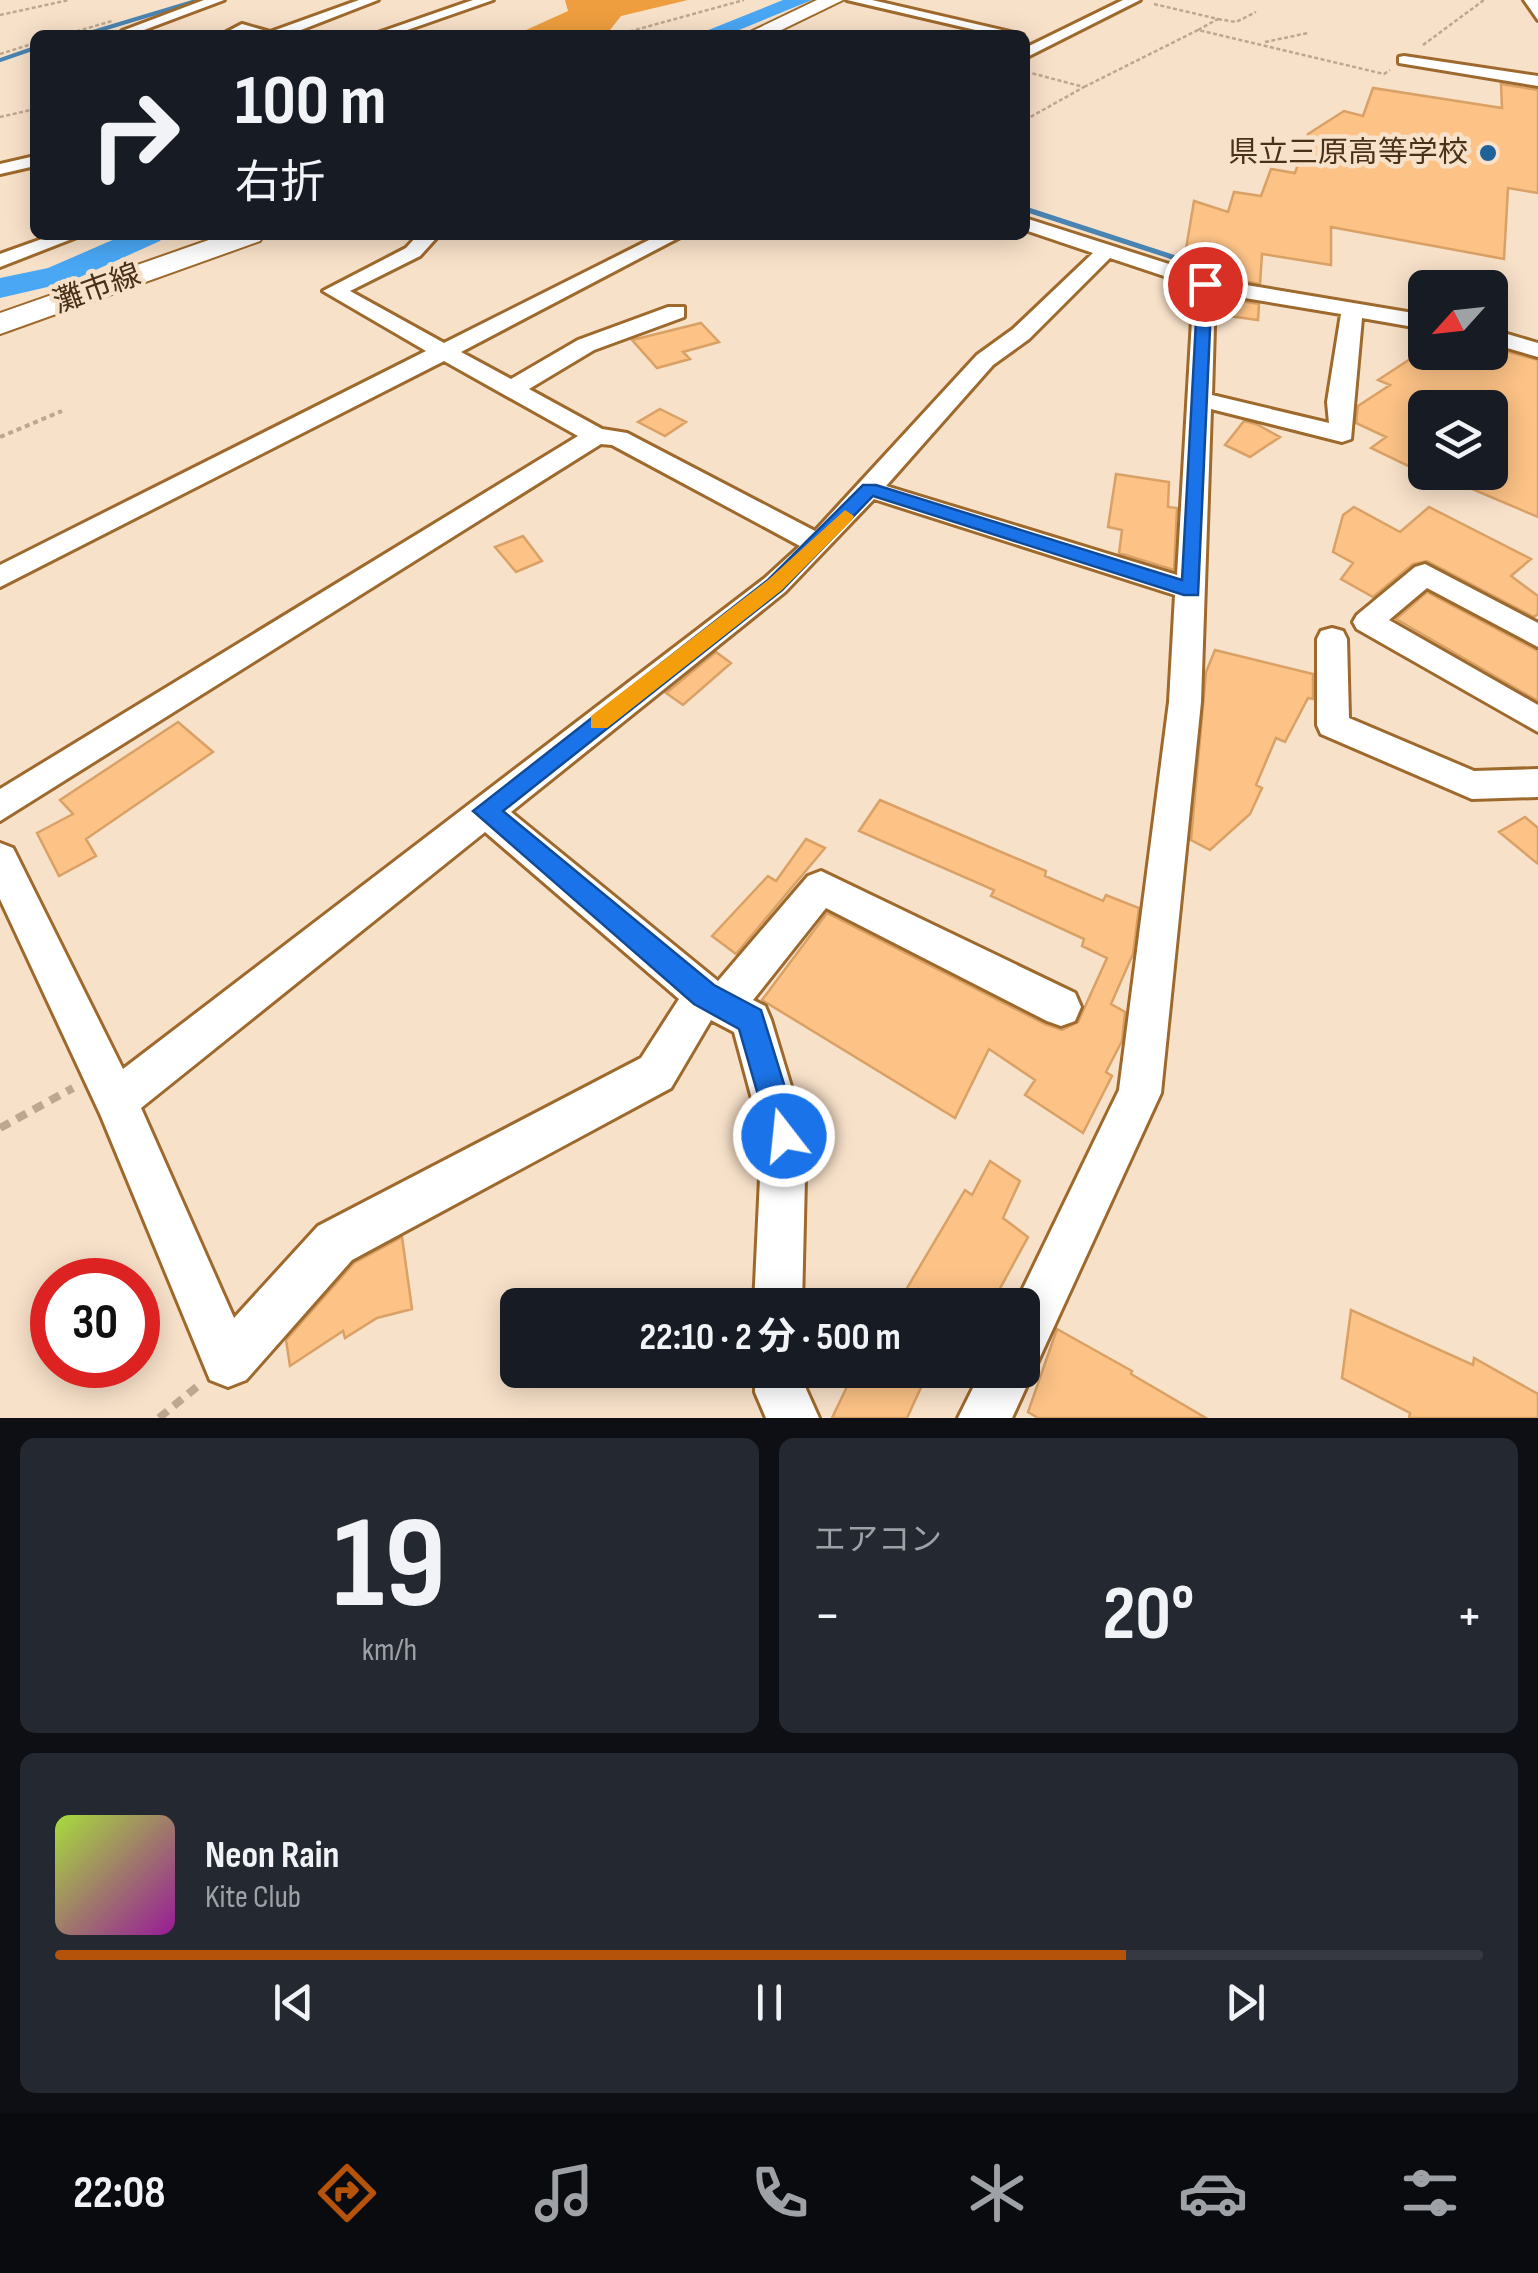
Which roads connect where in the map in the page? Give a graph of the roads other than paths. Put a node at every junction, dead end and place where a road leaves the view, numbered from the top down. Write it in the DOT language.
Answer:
graph roads {
  1 [pos="217,0"];
  2 [pos="371,0"];
  3 [pos="486,0"];
  4 [pos="833,0"];
  5 [pos="854,0"];
  6 [pos="1132,0"];
  7 [pos="1531,0"];
  8 [pos="1538,16"];
  9 [pos="132,30"];
  10 [pos="289,30"];
  11 [pos="394,30"];
  12 [pos="765,30"];
  13 [pos="993,30"];
  14 [pos="1030,38"];
  15 [pos="1047,42"];
  16 [pos="1030,51"];
  17 [pos="1404,60"];
  18 [pos="1538,82"];
  19 [pos="30,162"];
  20 [pos="0,170"];
  21 [pos="1030,226"];
  22 [pos="58,240"];
  23 [pos="236,240"];
  24 [pos="424,240"];
  25 [pos="664,240"];
  26 [pos="1106,251"];
  27 [pos="0,261"];
  28 [pos="1205,284"];
  29 [pos="1353,307"];
  30 [pos="676,312"];
  31 [pos="1408,318"];
  32 [pos="0,324"];
  33 [pos="1508,341"];
  34 [pos="1538,350"];
  35 [pos="445,352"];
  36 [pos="510,390"];
  37 [pos="1202,400"];
  38 [pos="596,436"];
  39 [pos="870,489"];
  40 [pos="820,544"];
  41 [pos="0,577"];
  42 [pos="1191,590"];
  43 [pos="1538,636"];
  44 [pos="1332,639"];
  45 [pos="1538,720"];
  46 [pos="1538,783"];
  47 [pos="0,807"];
  48 [pos="485,811"];
  49 [pos="0,859"];
  50 [pos="714,1000"];
  51 [pos="1061,1007"];
  52 [pos="108,1084"];
  53 [pos="779,1288"];
  54 [pos="1040,1306"];
  55 [pos="780,1388"];
  56 [pos="1000,1388"];
  57 [pos="793,1418"];
  58 [pos="984,1418"];
  1 -- 9 [label="street"];
  2 -- 10 [label="street"];
  3 -- 11 [label="street"];
  4 -- 12 [label="main road"];
  5 -- 13 [label="street"];
  6 -- 15 [label="street"];
  7 -- 8 [label="street"];
  14 -- 15 [label="street"];
  15 -- 16 [label="street"];
  17 -- 18 [label="street"];
  19 -- 20 [label="street"];
  21 -- 26 [label="street"];
  22 -- 27 [label="street"];
  23 -- 32 [label="main road, 灘市線"];
  24 -- 35 [label="street"];
  25 -- 35 [label="street"];
  26 -- 28 [label="street"];
  26 -- 39 [label="street"];
  28 -- 29 [label="street"];
  28 -- 37 [label="street"];
  29 -- 31 [label="street"];
  29 -- 37 [label="street"];
  30 -- 36 [label="street"];
  33 -- 34 [label="street"];
  35 -- 36 [label="street"];
  35 -- 41 [label="street"];
  36 -- 38 [label="street"];
  37 -- 42 [label="street"];
  38 -- 40 [label="street"];
  38 -- 47 [label="street"];
  39 -- 40 [label="street"];
  39 -- 42 [label="street"];
  40 -- 48 [label="street"];
  42 -- 54 [label="street"];
  43 -- 45 [label="street"];
  44 -- 46 [label="street"];
  48 -- 50 [label="street"];
  48 -- 52 [label="street"];
  49 -- 52 [label="street"];
  50 -- 51 [label="street"];
  50 -- 52 [label="street"];
  50 -- 53 [label="street"];
  55 -- 57 [label="street"];
  56 -- 58 [label="street"];
}
